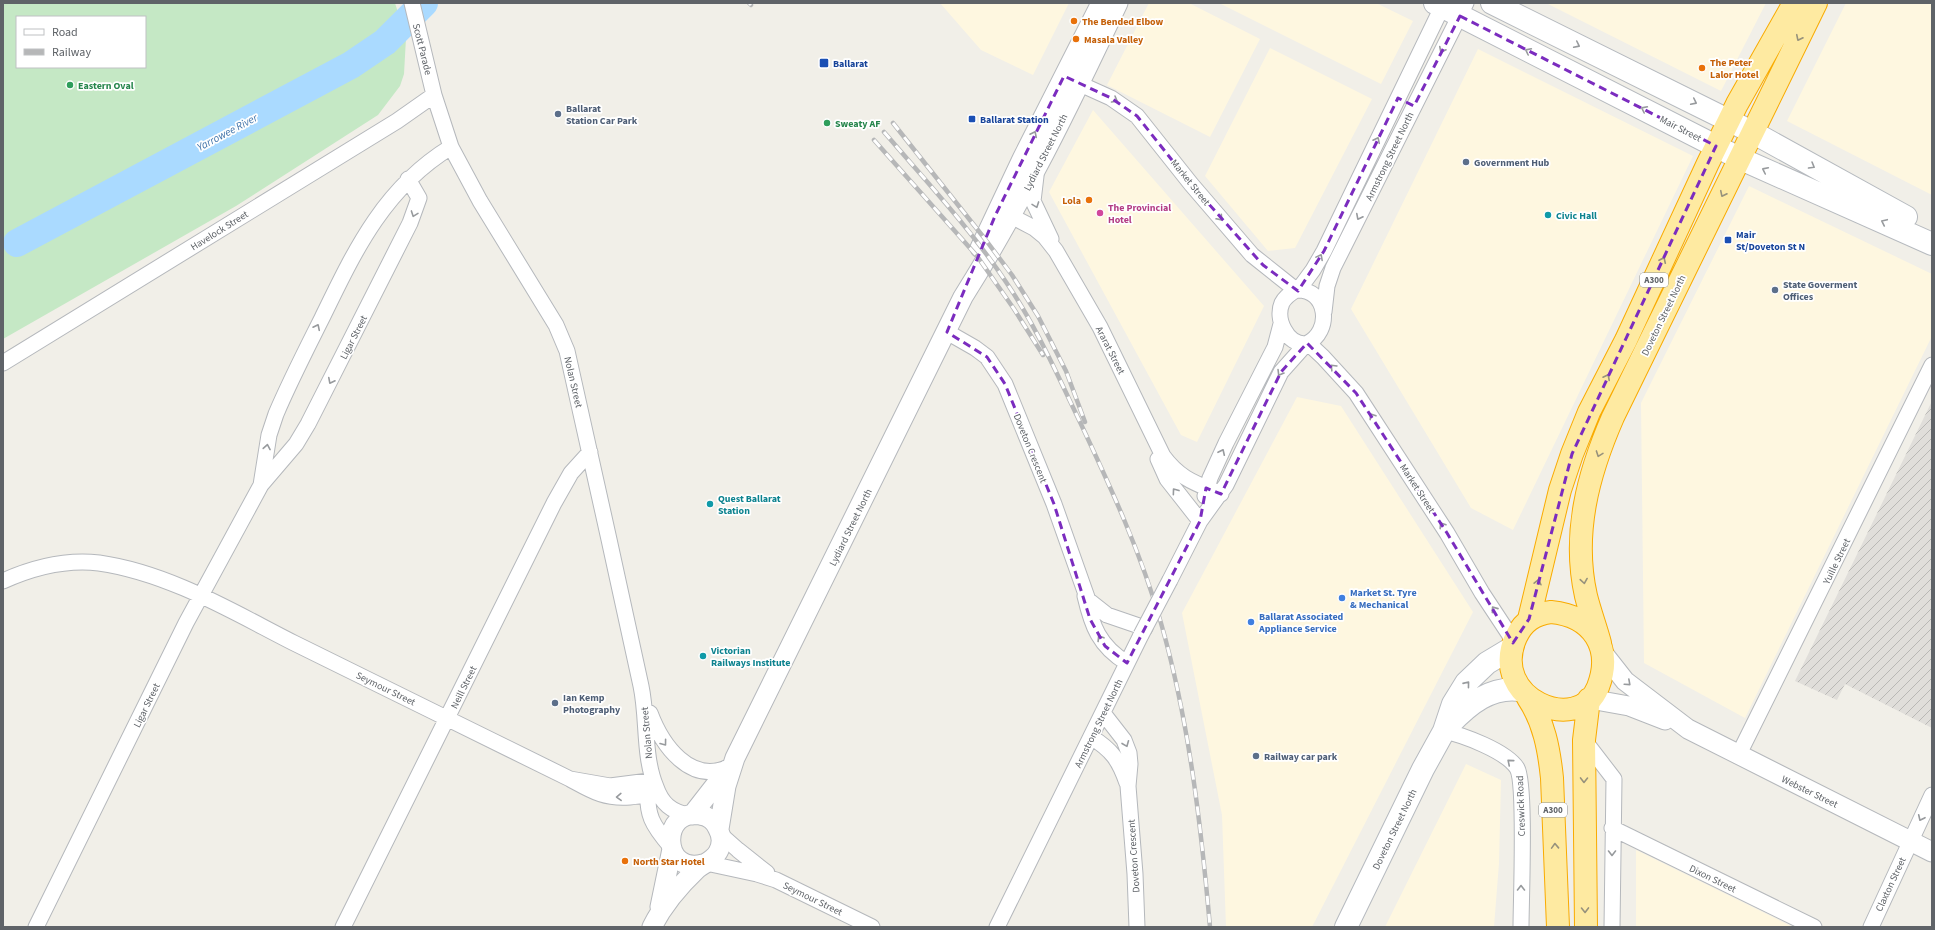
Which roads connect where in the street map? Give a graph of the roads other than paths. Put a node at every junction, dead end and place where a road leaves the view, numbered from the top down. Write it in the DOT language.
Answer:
graph roads {
  1 [pos="412,3"];
  2 [pos="1101,3"];
  3 [pos="1118,3"];
  4 [pos="1492,3"];
  5 [pos="1794,3"];
  6 [pos="1816,3"];
  7 [pos="1449,6"];
  8 [pos="1072,80"];
  9 [pos="434,95"];
  10 [pos="1398,98"];
  11 [pos="1414,106"];
  12 [pos="1730,121"];
  13 [pos="1754,133"];
  14 [pos="1716,146"];
  15 [pos="451,147"];
  16 [pos="1741,159"];
  17 [pos="1038,166"];
  18 [pos="408,179"];
  19 [pos="1005,212"];
  20 [pos="1932,231"];
  21 [pos="1932,244"];
  22 [pos="1062,262"];
  23 [pos="1297,289"];
  24 [pos="1324,312"];
  25 [pos="1281,324"];
  26 [pos="947,332"];
  27 [pos="1307,344"];
  28 [pos="3,363"];
  29 [pos="1932,365"];
  30 [pos="1155,442"];
  31 [pos="590,452"];
  32 [pos="262,485"];
  33 [pos="1206,488"];
  34 [pos="1221,494"];
  35 [pos="1200,521"];
  36 [pos="3,581"];
  37 [pos="1083,589"];
  38 [pos="201,597"];
  39 [pos="1529,619"];
  40 [pos="1142,630"];
  41 [pos="1513,646"];
  42 [pos="1602,648"];
  43 [pos="1127,663"];
  44 [pos="1524,694"];
  45 [pos="643,695"];
  46 [pos="1590,699"];
  47 [pos="1103,713"];
  48 [pos="447,719"];
  49 [pos="1688,729"];
  50 [pos="1444,731"];
  51 [pos="1091,737"];
  52 [pos="1584,740"];
  53 [pos="1738,756"];
  54 [pos="732,762"];
  55 [pos="651,783"];
  56 [pos="1128,786"];
  57 [pos="1932,795"];
  58 [pos="690,815"];
  59 [pos="1612,828"];
  60 [pos="720,832"];
  61 [pos="1910,841"];
  62 [pos="671,848"];
  63 [pos="1932,852"];
  64 [pos="704,864"];
  65 [pos="776,880"];
  66 [pos="655,921"];
  67 [pos="36,927"];
  68 [pos="343,927"];
  69 [pos="872,927"];
  70 [pos="997,927"];
  71 [pos="1137,927"];
  72 [pos="1346,927"];
  73 [pos="1521,927"];
  74 [pos="1558,927"];
  75 [pos="1586,927"];
  76 [pos="1612,927"];
  77 [pos="1814,927"];
  78 [pos="1871,927"];
  1 -- 9 [label="street, Scott Parade"];
  2 -- 8 [label="street, Lydiard Street North"];
  3 -- 8 [label="street, Lydiard Street North"];
  4 -- 12 [label="main road, one-way"];
  5 -- 12 [label="highway, A300"];
  6 -- 13 [label="highway, Doveton Street North / A300, one-way"];
  7 -- 10 [label="street, Armstrong Street North"];
  7 -- 11 [label="street, Armstrong Street North, one-way"];
  14 -- 7 [label="main road, Mair Street, one-way"];
  8 -- 17 [label="street, Lydiard Street North"];
  19 -- 8 [label="street, Lydiard Street North, one-way"];
  8 -- 23 [label="street, Market Street, one-way"];
  9 -- 15 [label="street, Nolan Street"];
  9 -- 28 [label="street, Havelock Street"];
  10 -- 11 [label="street"];
  23 -- 10 [label="street, Armstrong Street North, one-way"];
  11 -- 24 [label="street, Armstrong Street North, one-way"];
  12 -- 13 [label="main road"];
  12 -- 14 [label="highway, A300"];
  13 -- 16 [label="highway, Doveton Street North / A300"];
  13 -- 20 [label="main road, one-way"];
  14 -- 16 [label="main road, Mair Street"];
  39 -- 14 [label="highway, A300, one-way"];
  15 -- 18 [label="street, Ligar Street"];
  15 -- 31 [label="street, Nolan Street"];
  21 -- 16 [label="main road, Mair Street, one-way"];
  16 -- 42 [label="highway, Doveton Street North / A300, one-way"];
  17 -- 19 [label="street, Lydiard Street North"];
  17 -- 22 [label="street, Ararat Street, one-way"];
  32 -- 18 [label="street, Ligar Street, one-way"];
  18 -- 32 [label="street, Ligar Street, one-way"];
  19 -- 22 [label="street, Ararat Street"];
  19 -- 26 [label="street, Lydiard Street North"];
  22 -- 30 [label="street, Ararat Street"];
  23 -- 24 [label="street"];
  23 -- 25 [label="street"];
  24 -- 27 [label="street"];
  25 -- 27 [label="street"];
  33 -- 25 [label="street, Armstrong Street North, one-way"];
  26 -- 37 [label="street, Doveton Crescent"];
  26 -- 54 [label="street, Lydiard Street North"];
  27 -- 34 [label="street, Armstrong Street North, one-way"];
  41 -- 27 [label="street, Market Street, one-way"];
  29 -- 53 [label="street, Yuille Street"];
  30 -- 33 [label="street, Ararat Street"];
  35 -- 30 [label="street, Ararat Street, one-way"];
  31 -- 45 [label="street, Nolan Street"];
  31 -- 48 [label="street, Neill Street"];
  32 -- 38 [label="street, Ligar Street"];
  33 -- 34 [label="street, Ararat Street"];
  33 -- 35 [label="street, Armstrong Street North"];
  34 -- 35 [label="street, Armstrong Street North"];
  35 -- 40 [label="street, Armstrong Street North, bridge"];
  36 -- 38 [label="street, Seymour Street"];
  37 -- 40 [label="street, Doveton Crescent"];
  43 -- 37 [label="street, Doveton Crescent, one-way"];
  38 -- 48 [label="street, Seymour Street"];
  38 -- 67 [label="street, Ligar Street"];
  39 -- 41 [label="highway, A300"];
  39 -- 42 [label="highway"];
  40 -- 43 [label="street, Armstrong Street North"];
  41 -- 44 [label="highway, A300"];
  50 -- 41 [label="main road, Doveton Street North, one-way"];
  42 -- 46 [label="highway, A300"];
  42 -- 49 [label="street, Webster Street, one-way"];
  43 -- 47 [label="street, Armstrong Street North"];
  44 -- 46 [label="highway"];
  44 -- 50 [label="main road, Doveton Street North"];
  74 -- 44 [label="highway, A300, one-way"];
  45 -- 54 [label="street, Nolan Street, one-way"];
  45 -- 55 [label="street, Nolan Street"];
  46 -- 49 [label="street, Webster Street"];
  46 -- 52 [label="highway, A300"];
  47 -- 51 [label="street, Armstrong Street North"];
  47 -- 56 [label="street, Doveton Crescent, one-way"];
  48 -- 55 [label="street, Seymour Street"];
  48 -- 68 [label="street, Neill Street"];
  49 -- 53 [label="street, Webster Street"];
  50 -- 72 [label="main road, Doveton Street North"];
  73 -- 50 [label="street, Creswick Road, one-way"];
  51 -- 56 [label="street, Doveton Crescent"];
  51 -- 70 [label="street, Armstrong Street North"];
  52 -- 59 [label="street"];
  52 -- 75 [label="highway, A300, one-way"];
  53 -- 61 [label="street, Webster Street"];
  54 -- 58 [label="street, Lydiard Street North"];
  54 -- 60 [label="street, Lydiard Street North"];
  55 -- 58 [label="street, Nolan Street"];
  55 -- 62 [label="street, Nolan Street"];
  56 -- 71 [label="street, Doveton Crescent"];
  57 -- 61 [label="street, Claxton Street, one-way"];
  58 -- 60 [label="street"];
  58 -- 62 [label="street"];
  59 -- 76 [label="street, one-way"];
  59 -- 77 [label="street, Dixon Street"];
  60 -- 64 [label="street"];
  60 -- 65 [label="street, Seymour Street"];
  61 -- 63 [label="street, Webster Street"];
  61 -- 78 [label="street, Claxton Street"];
  62 -- 64 [label="street"];
  62 -- 66 [label="street"];
  64 -- 65 [label="street, Seymour Street"];
  64 -- 66 [label="street"];
  65 -- 69 [label="street, Seymour Street"];
}
